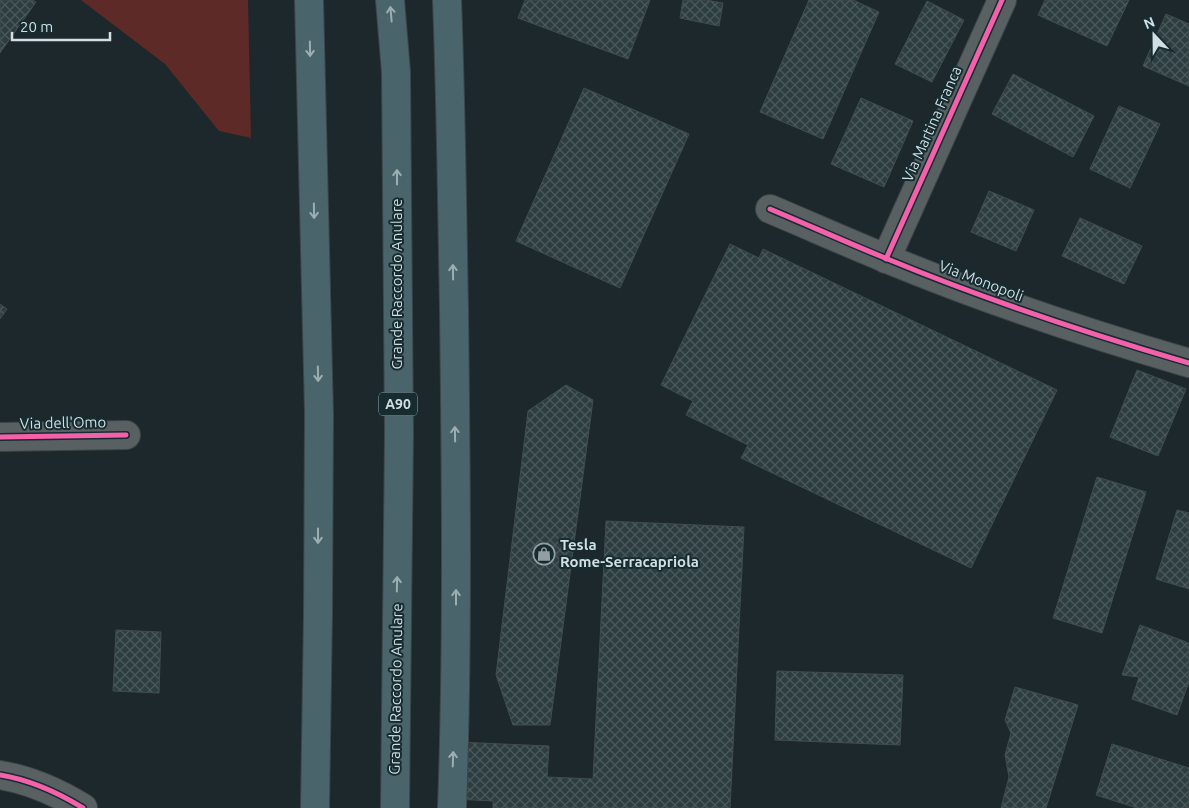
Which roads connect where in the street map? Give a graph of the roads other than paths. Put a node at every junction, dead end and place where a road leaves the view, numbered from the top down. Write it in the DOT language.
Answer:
graph roads {
  1 [pos="309,0"];
  2 [pos="390,0"];
  3 [pos="447,0"];
  4 [pos="1002,0"];
  5 [pos="770,209"];
  6 [pos="886,258"];
  7 [pos="1189,363"];
  8 [pos="126,435"];
  9 [pos="0,436"];
  10 [pos="0,775"];
  11 [pos="83,808"];
  12 [pos="315,808"];
  13 [pos="395,808"];
  14 [pos="452,808"];
  1 -- 12 [label="highway, one-way"];
  13 -- 2 [label="highway, Grande Raccordo Anulare / A90, one-way"];
  14 -- 3 [label="highway, one-way"];
  4 -- 6 [label="street, Via Martina Franca"];
  5 -- 6 [label="street, Via Monopoli"];
  6 -- 7 [label="street, Via Monopoli"];
  8 -- 9 [label="street, Via dell'Omo"];
  10 -- 11 [label="street"];
}
